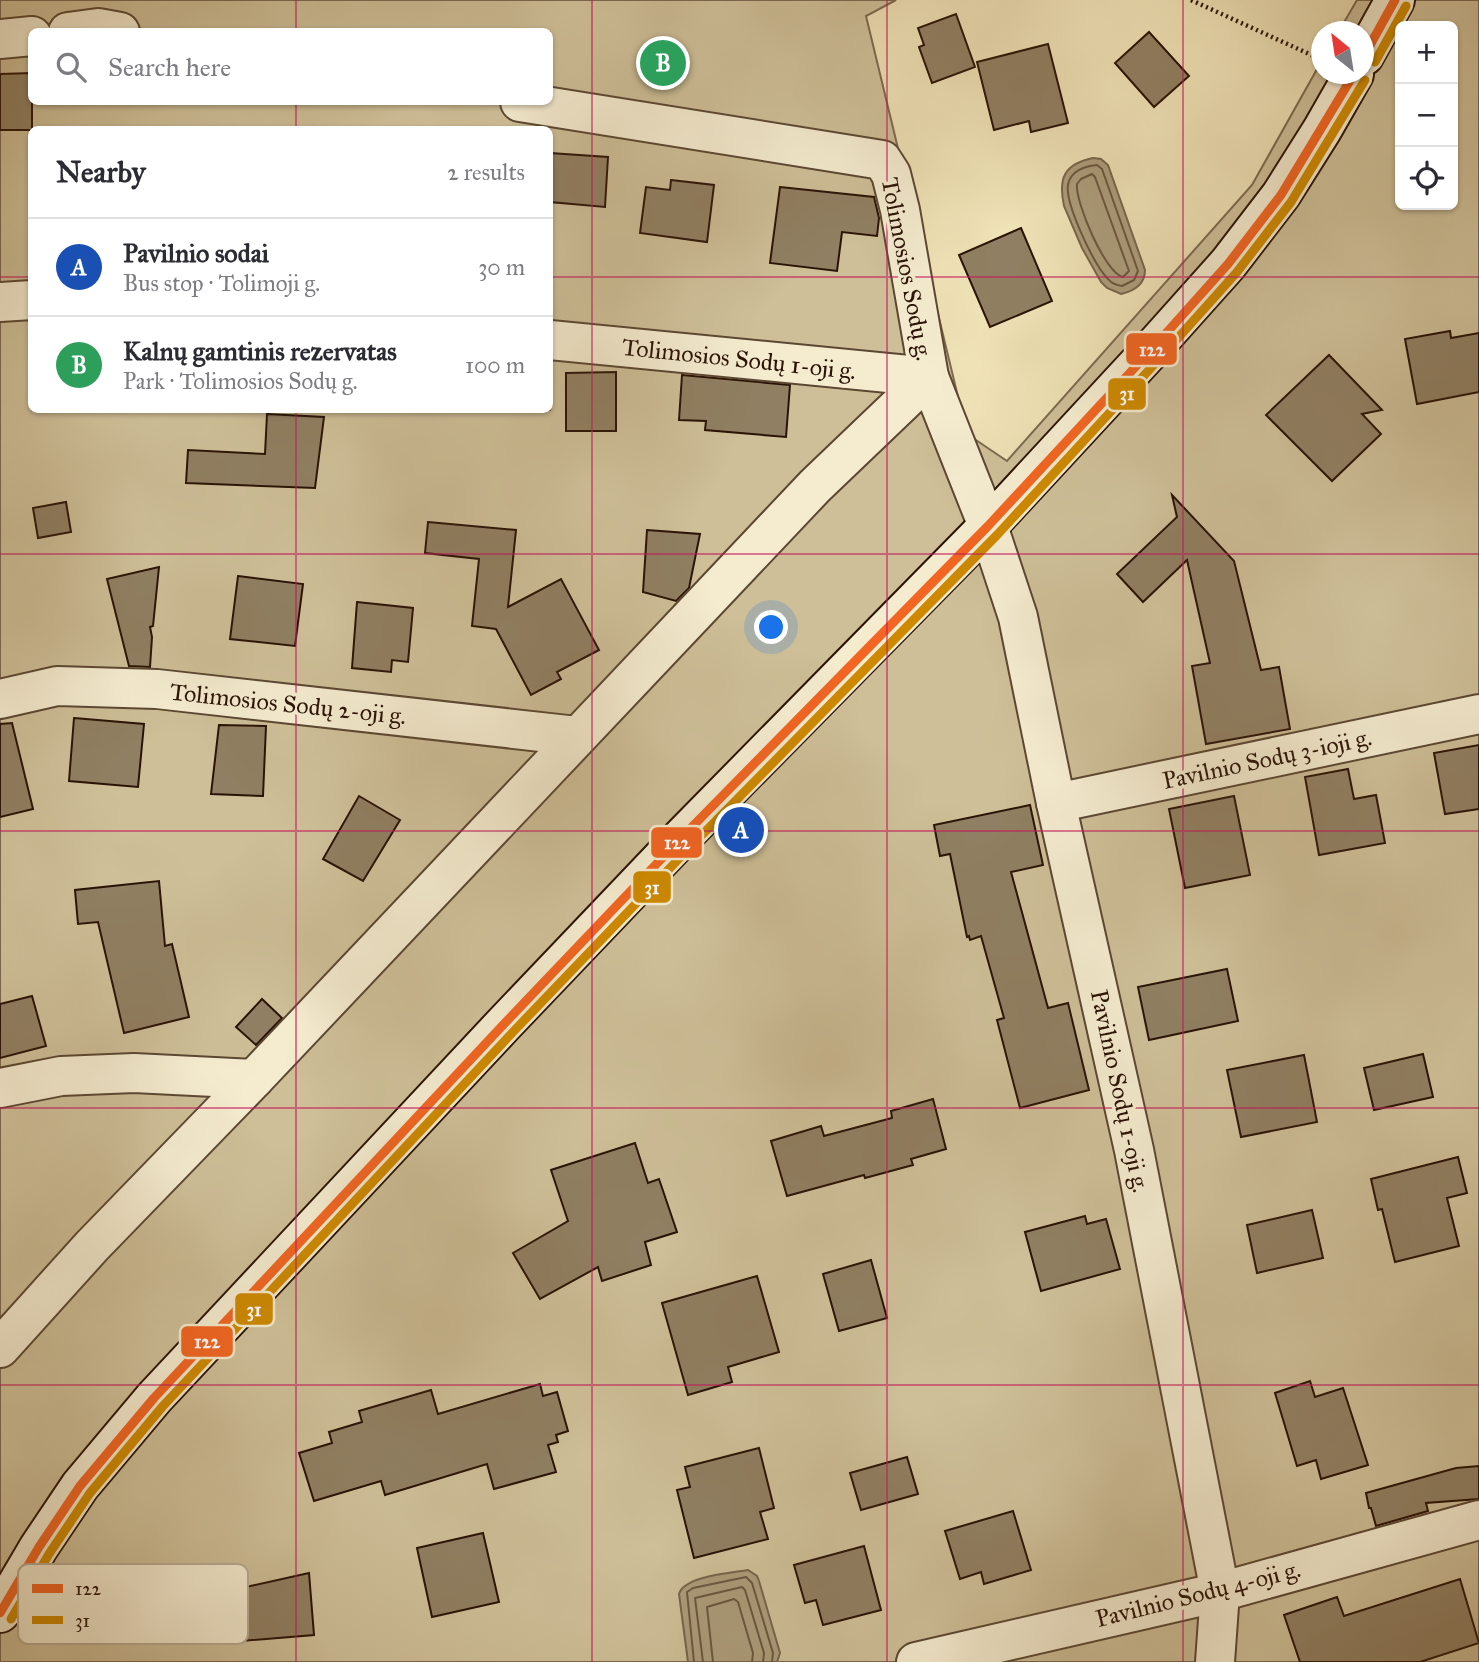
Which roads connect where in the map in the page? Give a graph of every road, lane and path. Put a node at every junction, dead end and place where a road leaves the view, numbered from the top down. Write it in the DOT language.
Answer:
graph roads {
  1 [pos="1191,0"];
  2 [pos="1395,0"];
  3 [pos="28,36"];
  4 [pos="1374,37"];
  5 [pos="0,39"];
  6 [pos="1311,54"];
  7 [pos="1348,84"];
  8 [pos="539,105"];
  9 [pos="28,300"];
  10 [pos="0,302"];
  11 [pos="553,340"];
  12 [pos="929,377"];
  13 [pos="988,526"];
  14 [pos="0,699"];
  15 [pos="1479,714"];
  16 [pos="577,736"];
  17 [pos="1056,803"];
  18 [pos="254,1079"];
  19 [pos="0,1088"];
  20 [pos="0,1348"];
  21 [pos="1479,1520"];
  22 [pos="29,1564"];
  23 [pos="18,1583"];
  24 [pos="1220,1592"];
  25 [pos="0,1613"];
  26 [pos="916,1662"];
  27 [pos="1215,1662"];
  1 -- 6 [label="path"];
  2 -- 4 [label="street"];
  3 -- 5 [label="street"];
  7 -- 13 [label="street"];
  8 -- 12 [label="street, Tolimosios Sodų g."];
  9 -- 10 [label="street"];
  11 -- 12 [label="street, Tolimosios Sodų 1-oji g."];
  12 -- 13 [label="street, Tolimosios Sodų g."];
  12 -- 16 [label="street"];
  13 -- 17 [label="street, Pavilnio Sodų 1-oji g."];
  13 -- 22 [label="street"];
  14 -- 16 [label="street, Tolimosios Sodų 2-oji g."];
  15 -- 17 [label="street, Pavilnio Sodų 3-ioji g."];
  16 -- 18 [label="street"];
  17 -- 24 [label="street, Pavilnio Sodų 1-oji g."];
  18 -- 19 [label="street"];
  18 -- 20 [label="street"];
  21 -- 24 [label="street, Pavilnio Sodų 4-oji g."];
  23 -- 25 [label="street"];
  24 -- 26 [label="street, Pavilnio Sodų 4-oji g."];
  24 -- 27 [label="street, Pavilnio Sodų 1-oji g."];
}
